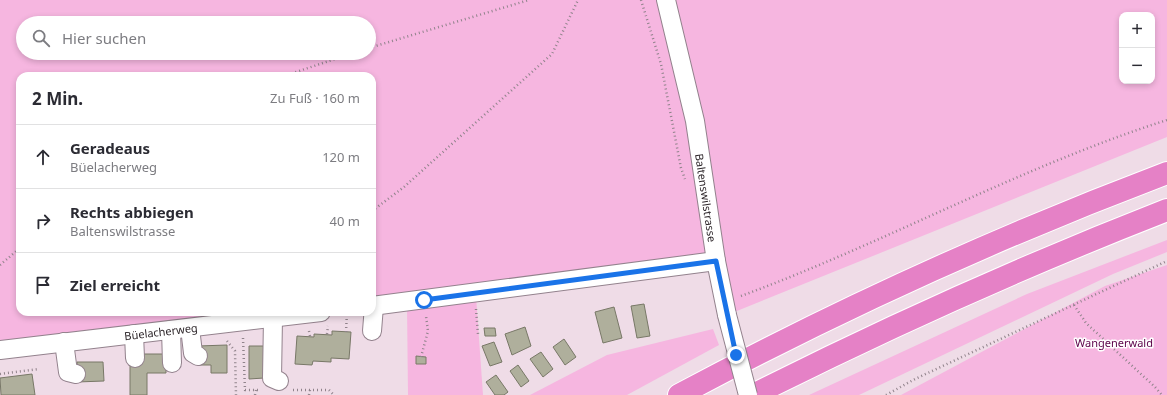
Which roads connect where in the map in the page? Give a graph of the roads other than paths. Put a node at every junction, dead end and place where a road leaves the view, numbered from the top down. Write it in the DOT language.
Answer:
graph roads {
  1 [pos="666,0"];
  2 [pos="1165,174"];
  3 [pos="1167,210"];
  4 [pos="716,261"];
  5 [pos="376,306"];
  6 [pos="289,316"];
  7 [pos="373,316"];
  8 [pos="273,318"];
  9 [pos="190,328"];
  10 [pos="171,330"];
  11 [pos="372,331"];
  12 [pos="134,334"];
  13 [pos="64,342"];
  14 [pos="0,350"];
  15 [pos="198,356"];
  16 [pos="135,358"];
  17 [pos="172,363"];
  18 [pos="76,374"];
  19 [pos="279,380"];
  20 [pos="679,395"];
  21 [pos="748,395"];
  22 [pos="753,395"];
  1 -- 4 [label="street, Baltenswilstrasse"];
  2 -- 20 [label="highway"];
  3 -- 22 [label="highway"];
  4 -- 5 [label="street"];
  4 -- 21 [label="street, Baltenswilstrasse, bridge"];
  6 -- 8 [label="street, Büelacherweg"];
  7 -- 11 [label="street"];
  8 -- 9 [label="street, Büelacherweg"];
  8 -- 19 [label="street"];
  9 -- 10 [label="street, Büelacherweg"];
  9 -- 15 [label="street"];
  10 -- 12 [label="street, Büelacherweg"];
  10 -- 17 [label="street"];
  12 -- 13 [label="street, Büelacherweg"];
  12 -- 16 [label="street"];
  13 -- 14 [label="street, Büelacherweg"];
  13 -- 18 [label="street"];
}
